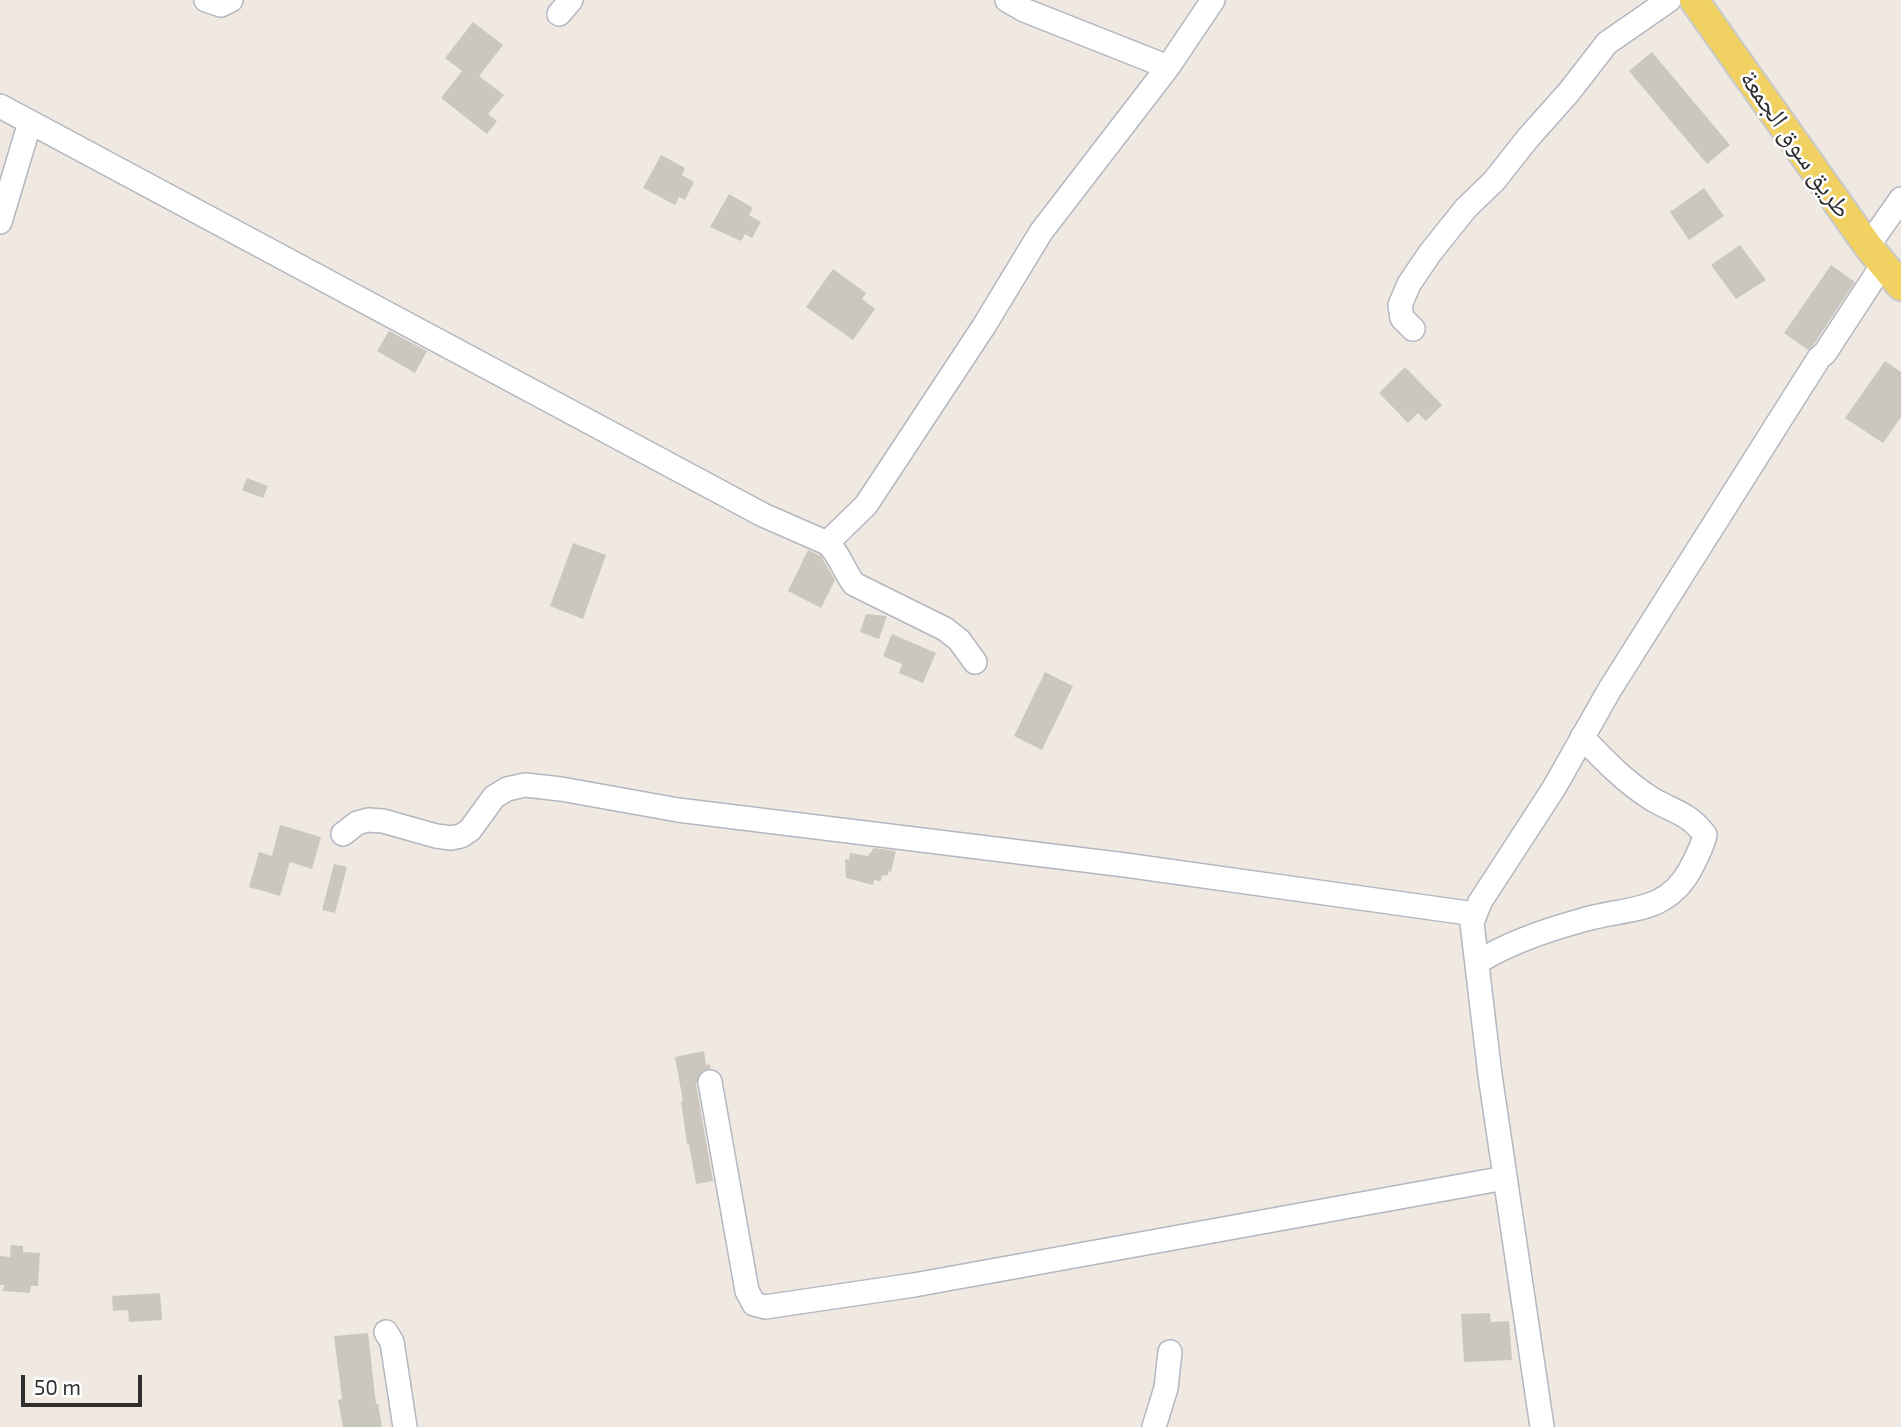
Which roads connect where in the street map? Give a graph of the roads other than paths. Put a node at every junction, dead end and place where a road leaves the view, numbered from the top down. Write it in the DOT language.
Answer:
graph roads {
  1 [pos="206,0"];
  2 [pos="231,0"];
  3 [pos="1007,0"];
  4 [pos="1213,0"];
  5 [pos="1668,0"];
  6 [pos="1694,0"];
  7 [pos="1168,67"];
  8 [pos="0,106"];
  9 [pos="30,122"];
  10 [pos="1901,199"];
  11 [pos="0,222"];
  12 [pos="1876,255"];
  13 [pos="1901,286"];
  14 [pos="1413,329"];
  15 [pos="827,543"];
  16 [pos="975,662"];
  17 [pos="1583,737"];
  18 [pos="343,834"];
  19 [pos="1475,914"];
  20 [pos="1478,962"];
  21 [pos="710,1082"];
  22 [pos="1505,1178"];
  23 [pos="386,1332"];
  24 [pos="1170,1352"];
  25 [pos="405,1427"];
  26 [pos="1154,1427"];
  27 [pos="1542,1427"];
  1 -- 2 [label="street"];
  3 -- 7 [label="street"];
  4 -- 7 [label="street"];
  5 -- 14 [label="street"];
  6 -- 12 [label="main road, طريق سوق الجمعة"];
  7 -- 15 [label="street"];
  8 -- 9 [label="street"];
  9 -- 11 [label="street"];
  9 -- 15 [label="street"];
  10 -- 12 [label="street"];
  12 -- 13 [label="main road, طريق سوق الجمعة"];
  12 -- 17 [label="street"];
  15 -- 16 [label="street"];
  17 -- 19 [label="street"];
  17 -- 20 [label="street"];
  18 -- 19 [label="street"];
  19 -- 20 [label="street"];
  20 -- 22 [label="street"];
  21 -- 22 [label="street"];
  22 -- 27 [label="street"];
  23 -- 25 [label="street"];
  24 -- 26 [label="street"];
}
